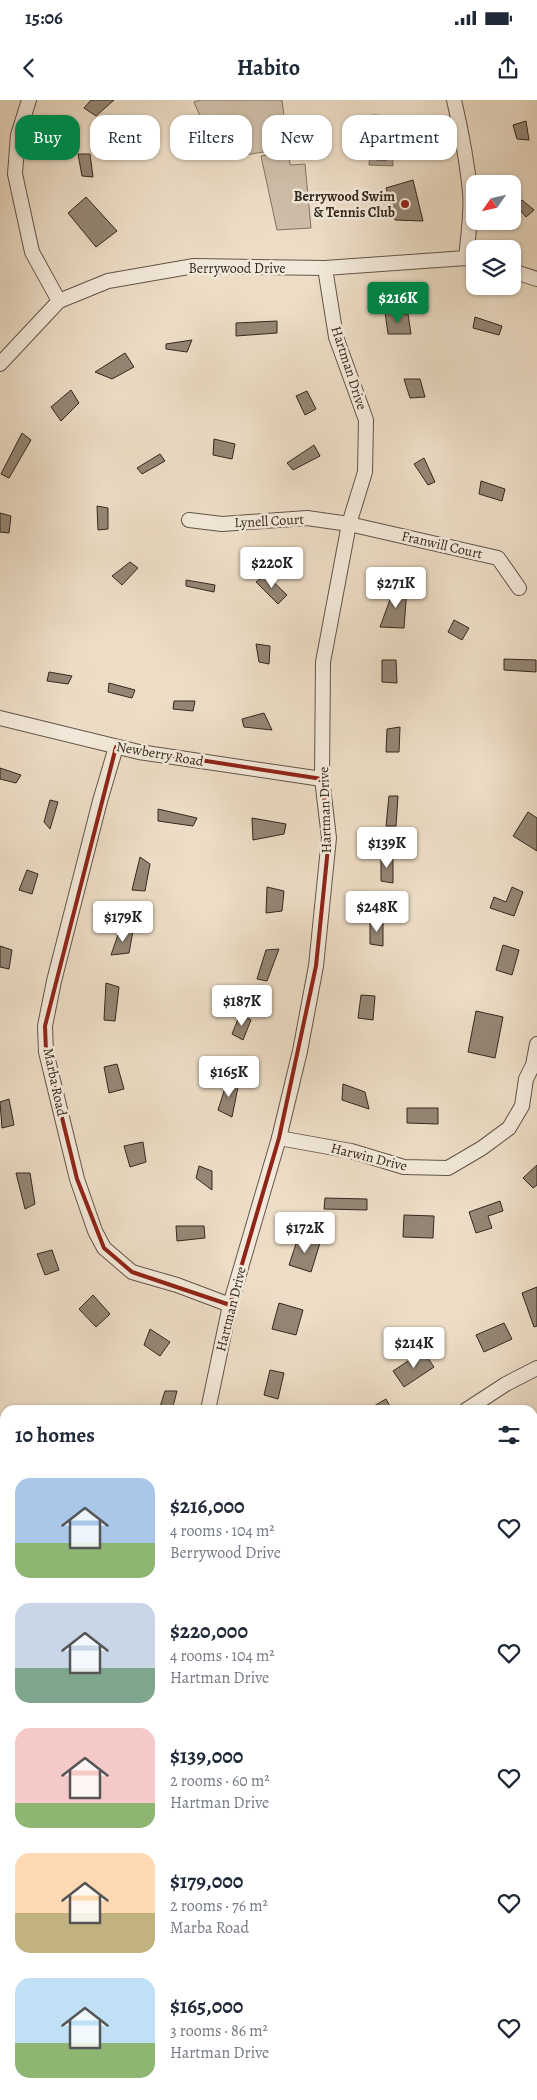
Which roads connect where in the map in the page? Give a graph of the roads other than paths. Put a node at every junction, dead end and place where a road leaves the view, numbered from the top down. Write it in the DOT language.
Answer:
graph roads {
  1 [pos="29,100"];
  2 [pos="454,100"];
  3 [pos="469,240"];
  4 [pos="466,259"];
  5 [pos="326,268"];
  6 [pos="521,274"];
  7 [pos="537,279"];
  8 [pos="60,301"];
  9 [pos="0,364"];
  10 [pos="190,520"];
  11 [pos="349,524"];
  12 [pos="519,588"];
  13 [pos="0,718"];
  14 [pos="116,747"];
  15 [pos="322,778"];
  16 [pos="537,1044"];
  17 [pos="279,1138"];
  18 [pos="230,1305"];
  19 [pos="537,1368"];
  20 [pos="209,1405"];
  21 [pos="474,1405"];
  1 -- 8 [label="street"];
  2 -- 3 [label="street"];
  4 -- 5 [label="street, Berrywood Drive"];
  5 -- 8 [label="street, Berrywood Drive"];
  5 -- 11 [label="street, Hartman Drive"];
  6 -- 7 [label="street"];
  8 -- 9 [label="street, Berrywood Drive"];
  10 -- 11 [label="street, Lynell Court"];
  11 -- 12 [label="street, Franwill Court"];
  11 -- 15 [label="street, Hartman Drive"];
  13 -- 14 [label="street, Newberry Road"];
  14 -- 15 [label="street, Newberry Road"];
  14 -- 18 [label="street, Marba Road"];
  15 -- 17 [label="street, Hartman Drive"];
  16 -- 17 [label="street, Harwin Drive"];
  17 -- 18 [label="street, Hartman Drive"];
  18 -- 20 [label="street, Hartman Drive"];
  19 -- 21 [label="street"];
}
